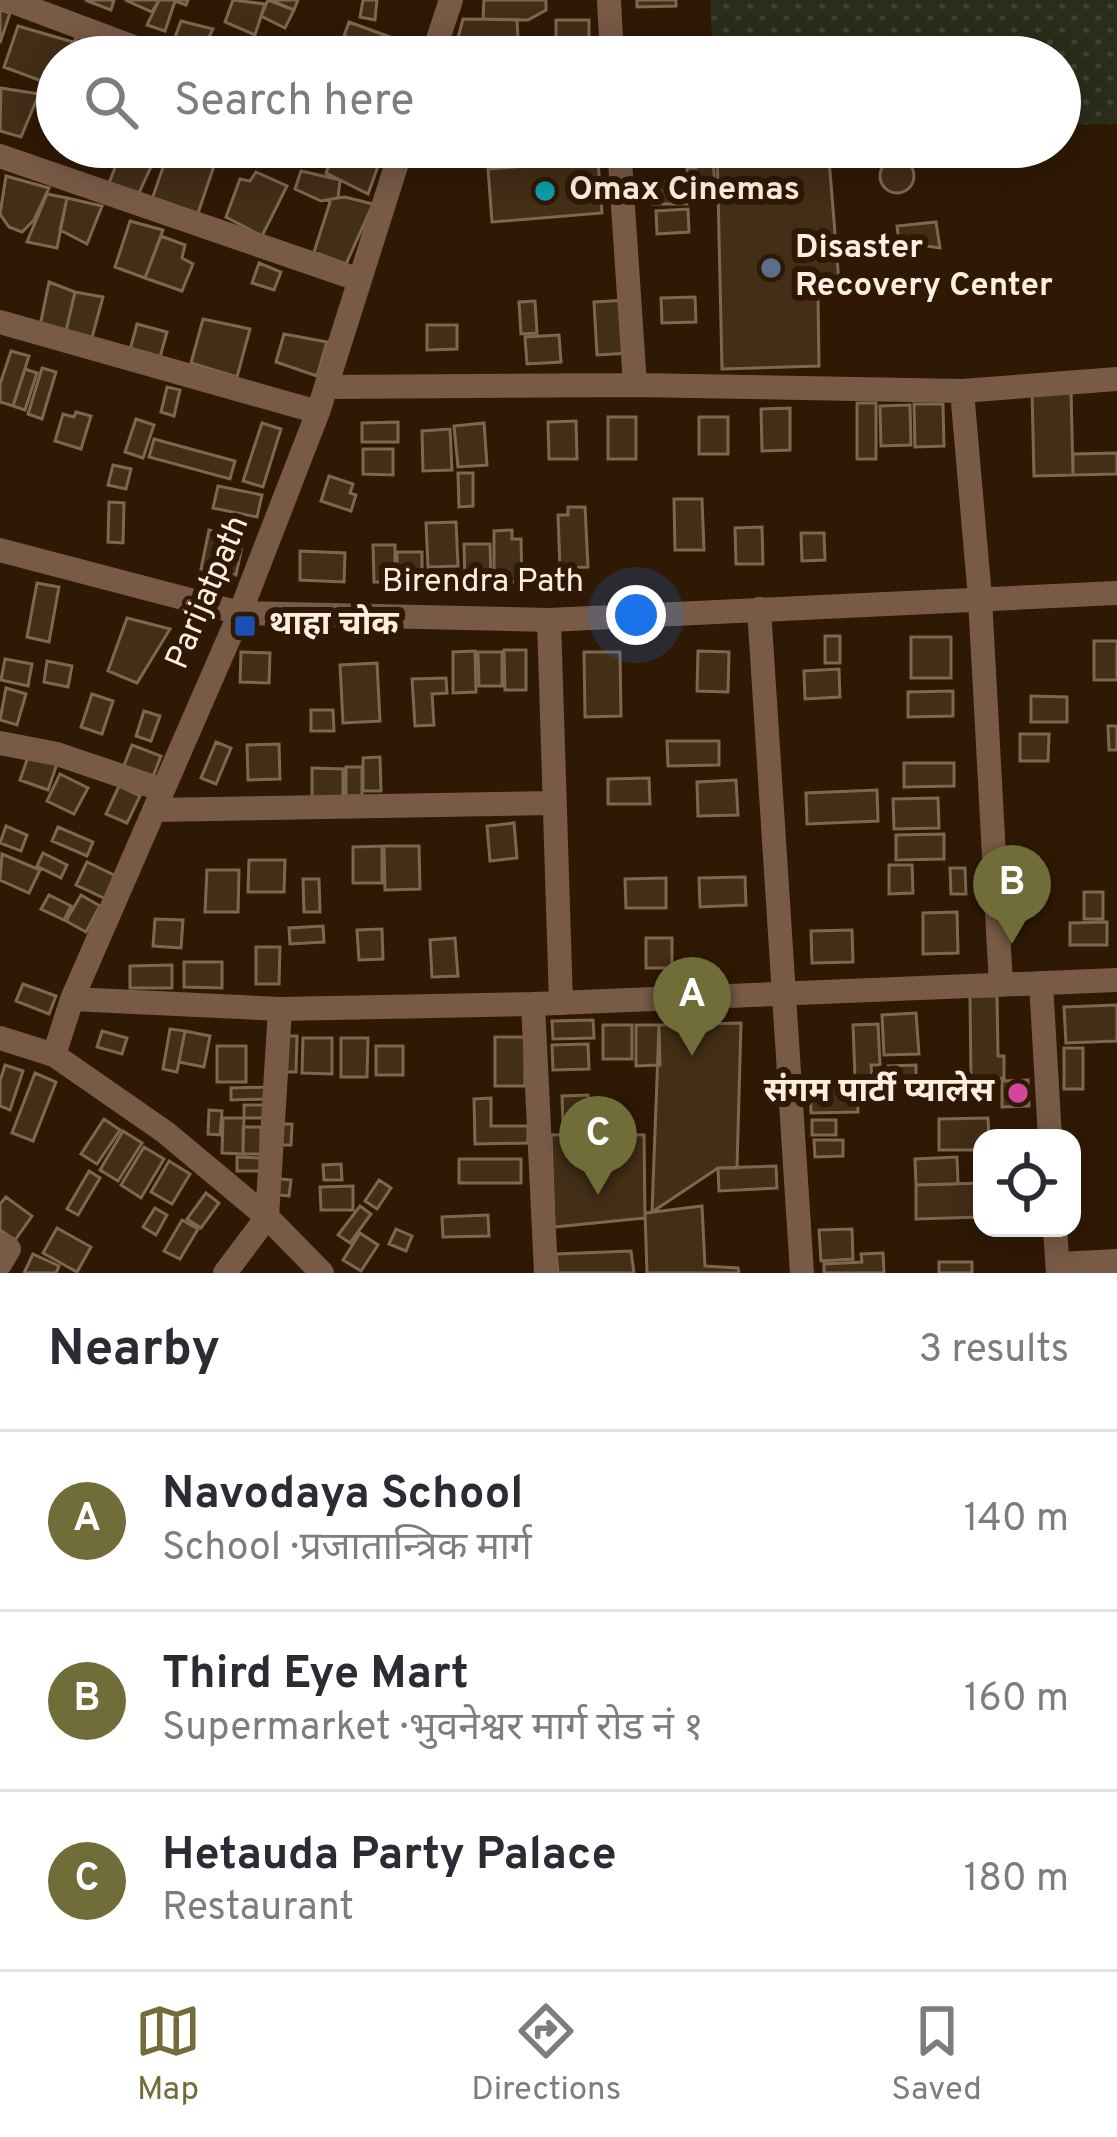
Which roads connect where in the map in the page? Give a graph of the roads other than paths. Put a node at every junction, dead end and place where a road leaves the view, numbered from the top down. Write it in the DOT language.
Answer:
graph roads {
  1 [pos="8,0"];
  2 [pos="609,0"];
  3 [pos="443,2"];
  4 [pos="104,36"];
  5 [pos="436,36"];
  6 [pos="611,36"];
  7 [pos="0,157"];
  8 [pos="395,168"];
  9 [pos="620,168"];
  10 [pos="360,280"];
  11 [pos="0,322"];
  12 [pos="1117,379"];
  13 [pos="634,385"];
  14 [pos="326,386"];
  15 [pos="962,391"];
  16 [pos="318,412"];
  17 [pos="0,550"];
  18 [pos="1117,592"];
  19 [pos="980,598"];
  20 [pos="759,609"];
  21 [pos="240,613"];
  22 [pos="549,620"];
  23 [pos="0,743"];
  24 [pos="157,800"];
  25 [pos="552,802"];
  26 [pos="1117,980"];
  27 [pos="1041,983"];
  28 [pos="1001,985"];
  29 [pos="784,993"];
  30 [pos="72,999"];
  31 [pos="561,1003"];
  32 [pos="533,1004"];
  33 [pos="280,1009"];
  34 [pos="0,1039"];
  35 [pos="54,1055"];
  36 [pos="1049,1129"];
  37 [pos="267,1216"];
  38 [pos="1056,1237"];
  39 [pos="0,1244"];
  40 [pos="1117,1261"];
  41 [pos="0,1264"];
  42 [pos="1058,1268"];
  43 [pos="225,1273"];
  44 [pos="322,1273"];
  45 [pos="546,1273"];
  46 [pos="802,1273"];
  1 -- 4 [label="street"];
  2 -- 6 [label="street"];
  3 -- 5 [label="street"];
  7 -- 10 [label="street"];
  8 -- 10 [label="street, Parijatpath"];
  9 -- 13 [label="street"];
  10 -- 14 [label="street, Parijatpath"];
  11 -- 16 [label="street"];
  12 -- 15 [label="street"];
  13 -- 14 [label="street"];
  13 -- 15 [label="street"];
  14 -- 16 [label="street, Parijatpath"];
  15 -- 19 [label="street"];
  16 -- 21 [label="street, Parijatpath"];
  17 -- 21 [label="street, Birendra Path"];
  18 -- 19 [label="street, Birendra Path"];
  19 -- 20 [label="street, Birendra Path"];
  19 -- 28 [label="street"];
  20 -- 22 [label="street, Birendra Path"];
  20 -- 29 [label="street"];
  21 -- 22 [label="street, Birendra Path"];
  21 -- 24 [label="street, Parijatpath"];
  22 -- 25 [label="street"];
  23 -- 24 [label="street"];
  24 -- 25 [label="street"];
  24 -- 30 [label="street, Parijatpath"];
  25 -- 31 [label="street"];
  26 -- 27 [label="street"];
  27 -- 28 [label="street"];
  27 -- 36 [label="street"];
  28 -- 29 [label="street"];
  29 -- 31 [label="street"];
  29 -- 46 [label="street"];
  30 -- 33 [label="street"];
  30 -- 35 [label="street, Parijatpath"];
  31 -- 32 [label="street"];
  32 -- 33 [label="street"];
  32 -- 45 [label="street"];
  33 -- 37 [label="street"];
  34 -- 35 [label="street"];
  35 -- 37 [label="street"];
  37 -- 43 [label="street"];
  37 -- 44 [label="street"];
  38 -- 42 [label="street"];
  39 -- 41 [label="street"];
  40 -- 42 [label="street"];
}
